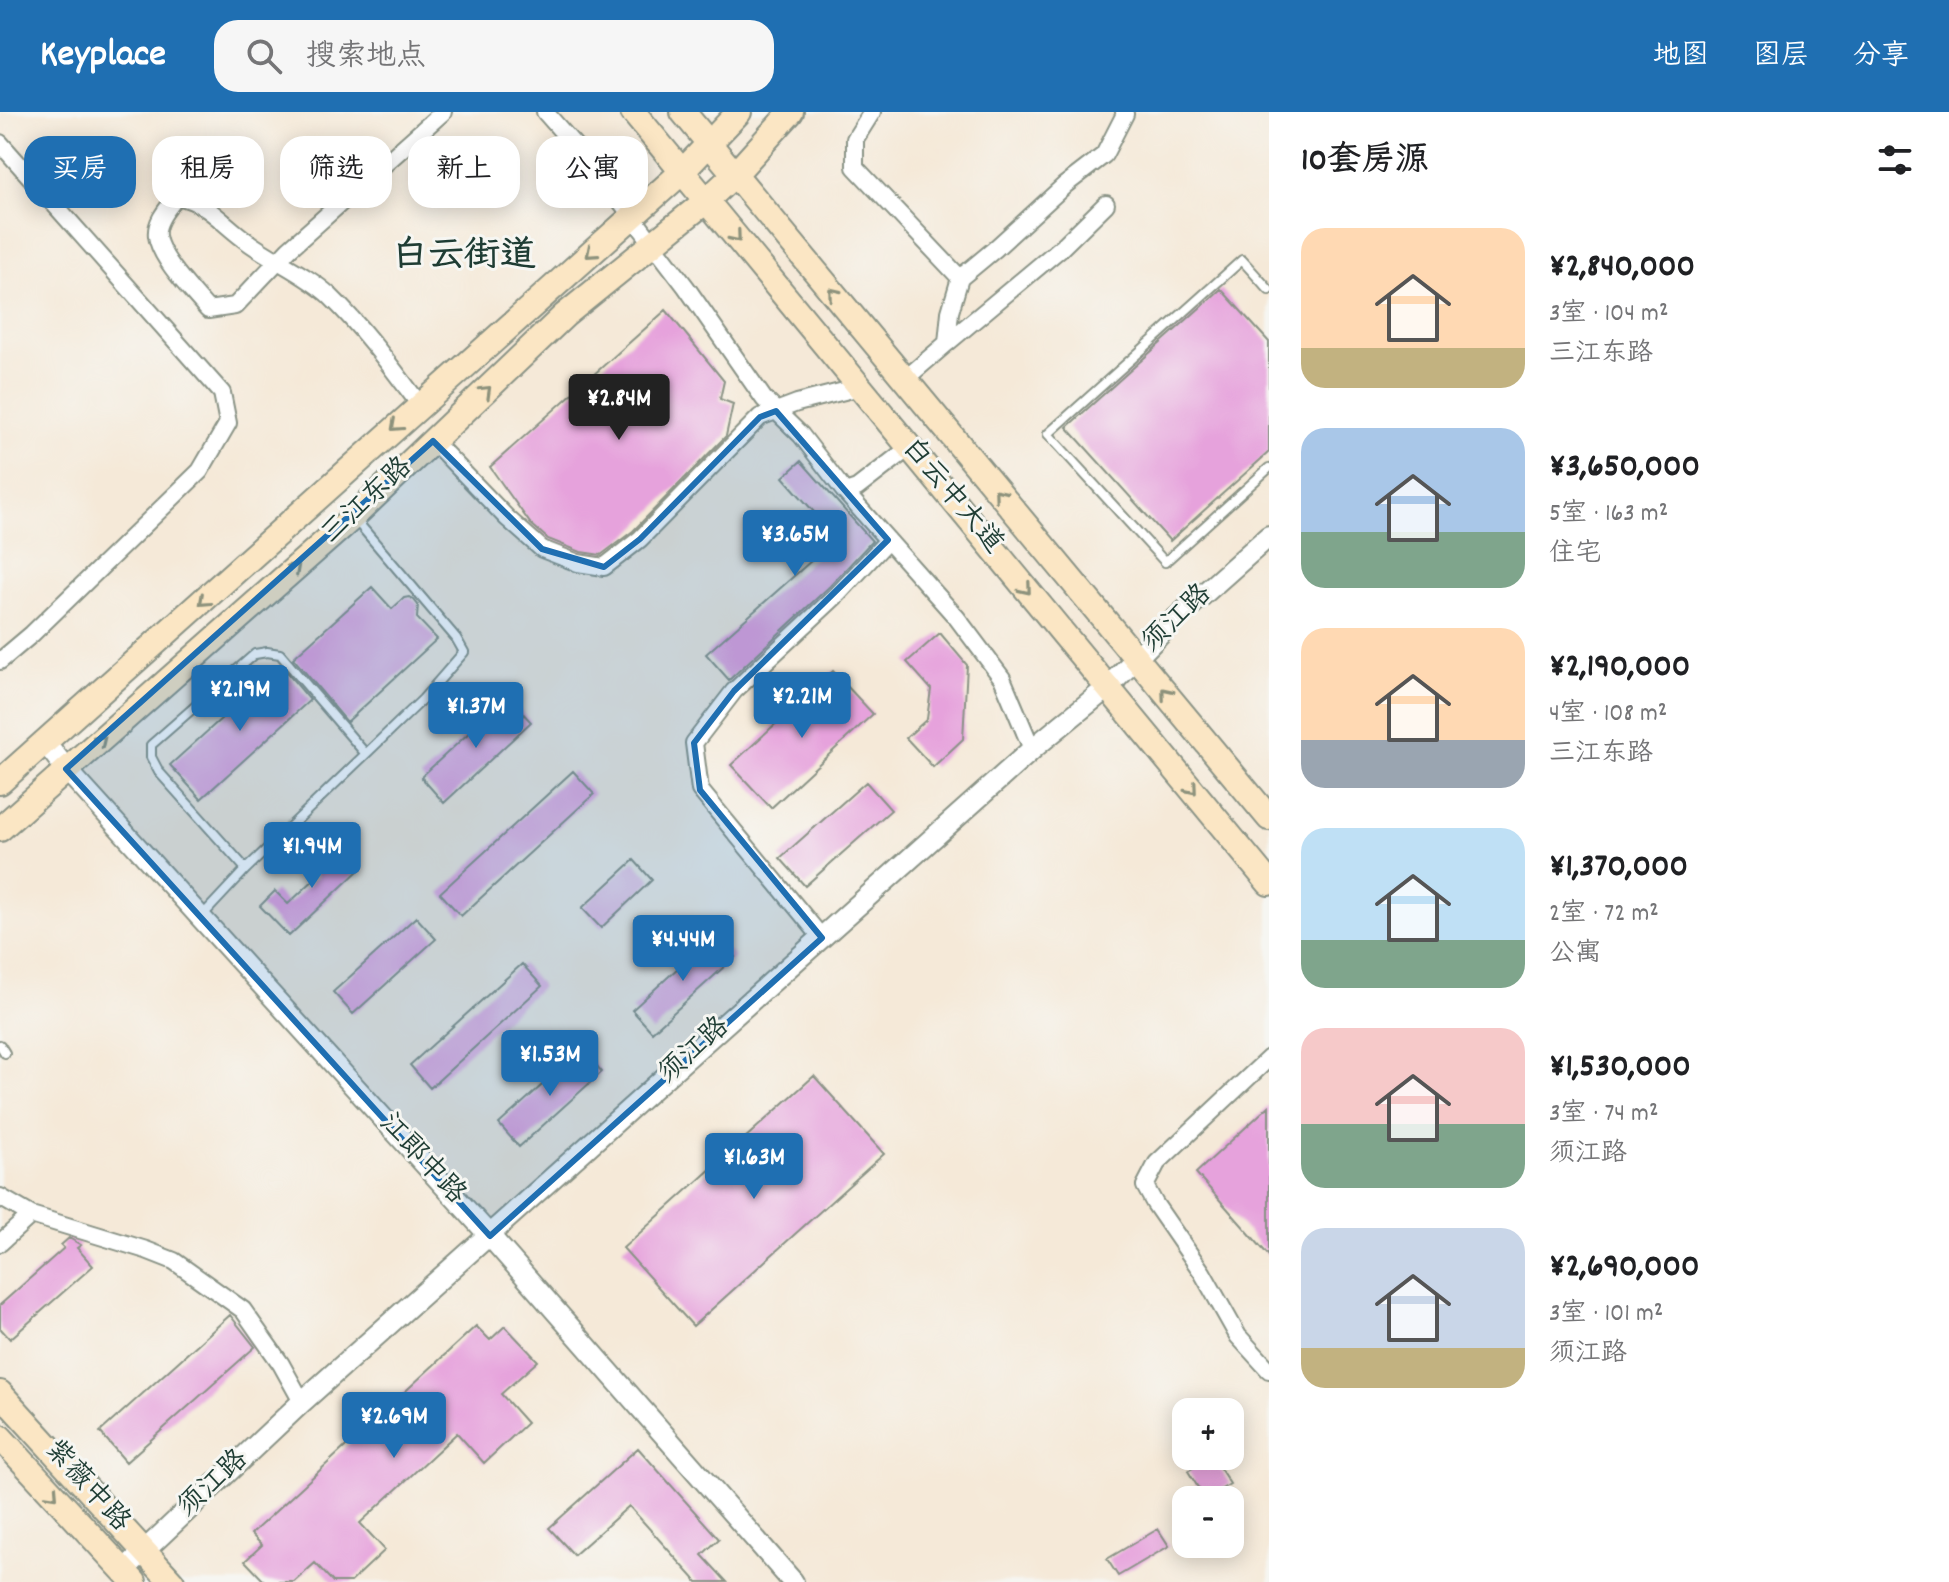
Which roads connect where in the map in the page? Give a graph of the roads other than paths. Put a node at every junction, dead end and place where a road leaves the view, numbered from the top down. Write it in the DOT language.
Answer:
graph roads {
  1 [pos="443,112"];
  2 [pos="545,112"];
  3 [pos="633,112"];
  4 [pos="683,112"];
  5 [pos="739,112"];
  6 [pos="791,112"];
  7 [pos="872,112"];
  8 [pos="1124,112"];
  9 [pos="0,143"];
  10 [pos="709,143"];
  11 [pos="682,172"];
  12 [pos="735,174"];
  13 [pos="706,201"];
  14 [pos="1106,204"];
  15 [pos="632,216"];
  16 [pos="653,244"];
  17 [pos="279,260"];
  18 [pos="960,278"];
  19 [pos="1269,290"];
  20 [pos="947,343"];
  21 [pos="904,380"];
  22 [pos="860,387"];
  23 [pos="420,405"];
  24 [pos="776,411"];
  25 [pos="433,441"];
  26 [pos="910,447"];
  27 [pos="1269,468"];
  28 [pos="845,492"];
  29 [pos="353,517"];
  30 [pos="1269,536"];
  31 [pos="888,540"];
  32 [pos="1137,659"];
  33 [pos="0,661"];
  34 [pos="1108,687"];
  35 [pos="45,742"];
  36 [pos="1032,749"];
  37 [pos="365,753"];
  38 [pos="66,769"];
  39 [pos="0,782"];
  40 [pos="1269,818"];
  41 [pos="0,829"];
  42 [pos="246,869"];
  43 [pos="1269,883"];
  44 [pos="202,917"];
  45 [pos="822,938"];
  46 [pos="1269,1058"];
  47 [pos="0,1197"];
  48 [pos="31,1215"];
  49 [pos="490,1236"];
  50 [pos="0,1243"];
  51 [pos="1269,1370"];
  52 [pos="0,1393"];
  53 [pos="302,1402"];
  54 [pos="0,1437"];
  55 [pos="144,1551"];
  56 [pos="129,1576"];
  57 [pos="172,1582"];
  58 [pos="793,1582"];
  1 -- 17 [label="street"];
  2 -- 15 [label="street"];
  3 -- 11 [label="main road, 白云中大道"];
  4 -- 10 [label="main road, 白云中大道"];
  5 -- 10 [label="main road, 三江东路"];
  6 -- 12 [label="main road, 三江东路"];
  7 -- 18 [label="street"];
  8 -- 18 [label="street"];
  9 -- 33 [label="street"];
  10 -- 11 [label="main road, 三江东路"];
  10 -- 12 [label="main road, 白云中大道"];
  11 -- 13 [label="main road, 白云中大道"];
  11 -- 15 [label="main road, 三江东路"];
  12 -- 13 [label="main road, 三江东路"];
  21 -- 12 [label="main road, 白云中大道, one-way"];
  13 -- 16 [label="main road, 三江东路"];
  13 -- 22 [label="main road, 白云中大道, one-way"];
  14 -- 20 [label="street"];
  15 -- 16 [label="street"];
  15 -- 23 [label="main road, 三江东路, one-way"];
  16 -- 24 [label="street"];
  25 -- 16 [label="main road, 三江东路, one-way"];
  17 -- 17 [label="street"];
  17 -- 23 [label="street"];
  18 -- 20 [label="street"];
  19 -- 27 [label="lane"];
  20 -- 21 [label="street"];
  32 -- 21 [label="main road, 白云中大道, one-way"];
  22 -- 24 [label="street"];
  22 -- 26 [label="main road, 白云中大道"];
  23 -- 35 [label="main road, 三江东路, one-way"];
  24 -- 25 [label="street"];
  24 -- 28 [label="street"];
  25 -- 29 [label="main road, 三江东路"];
  26 -- 28 [label="street"];
  26 -- 34 [label="main road, 白云中大道, one-way"];
  28 -- 31 [label="street"];
  29 -- 37 [label="lane"];
  38 -- 29 [label="main road, 三江东路, one-way"];
  30 -- 32 [label="street, 须江路"];
  31 -- 36 [label="street"];
  31 -- 45 [label="street"];
  32 -- 34 [label="street, 须江路"];
  40 -- 32 [label="main road, 白云中大道, one-way"];
  34 -- 36 [label="street, 须江路"];
  34 -- 43 [label="main road, 白云中大道, one-way"];
  35 -- 38 [label="street, 江郎中路"];
  35 -- 39 [label="main road, 三江东路"];
  36 -- 45 [label="street, 须江路"];
  37 -- 42 [label="lane"];
  37 -- 42 [label="lane"];
  38 -- 41 [label="main road, 三江东路"];
  38 -- 44 [label="street, 江郎中路"];
  42 -- 44 [label="lane"];
  44 -- 49 [label="street, 江郎中路"];
  45 -- 49 [label="street, 须江路"];
  46 -- 51 [label="street"];
  47 -- 48 [label="street"];
  48 -- 50 [label="street"];
  48 -- 53 [label="street"];
  49 -- 53 [label="street, 须江路"];
  49 -- 58 [label="street, 江郎中路"];
  52 -- 55 [label="main road, 紫薇中路"];
  53 -- 55 [label="street, 须江路"];
  54 -- 56 [label="main road, 紫薇中路, one-way"];
  55 -- 56 [label="street, 须江路"];
  55 -- 57 [label="main road, 紫薇中路"];
}
